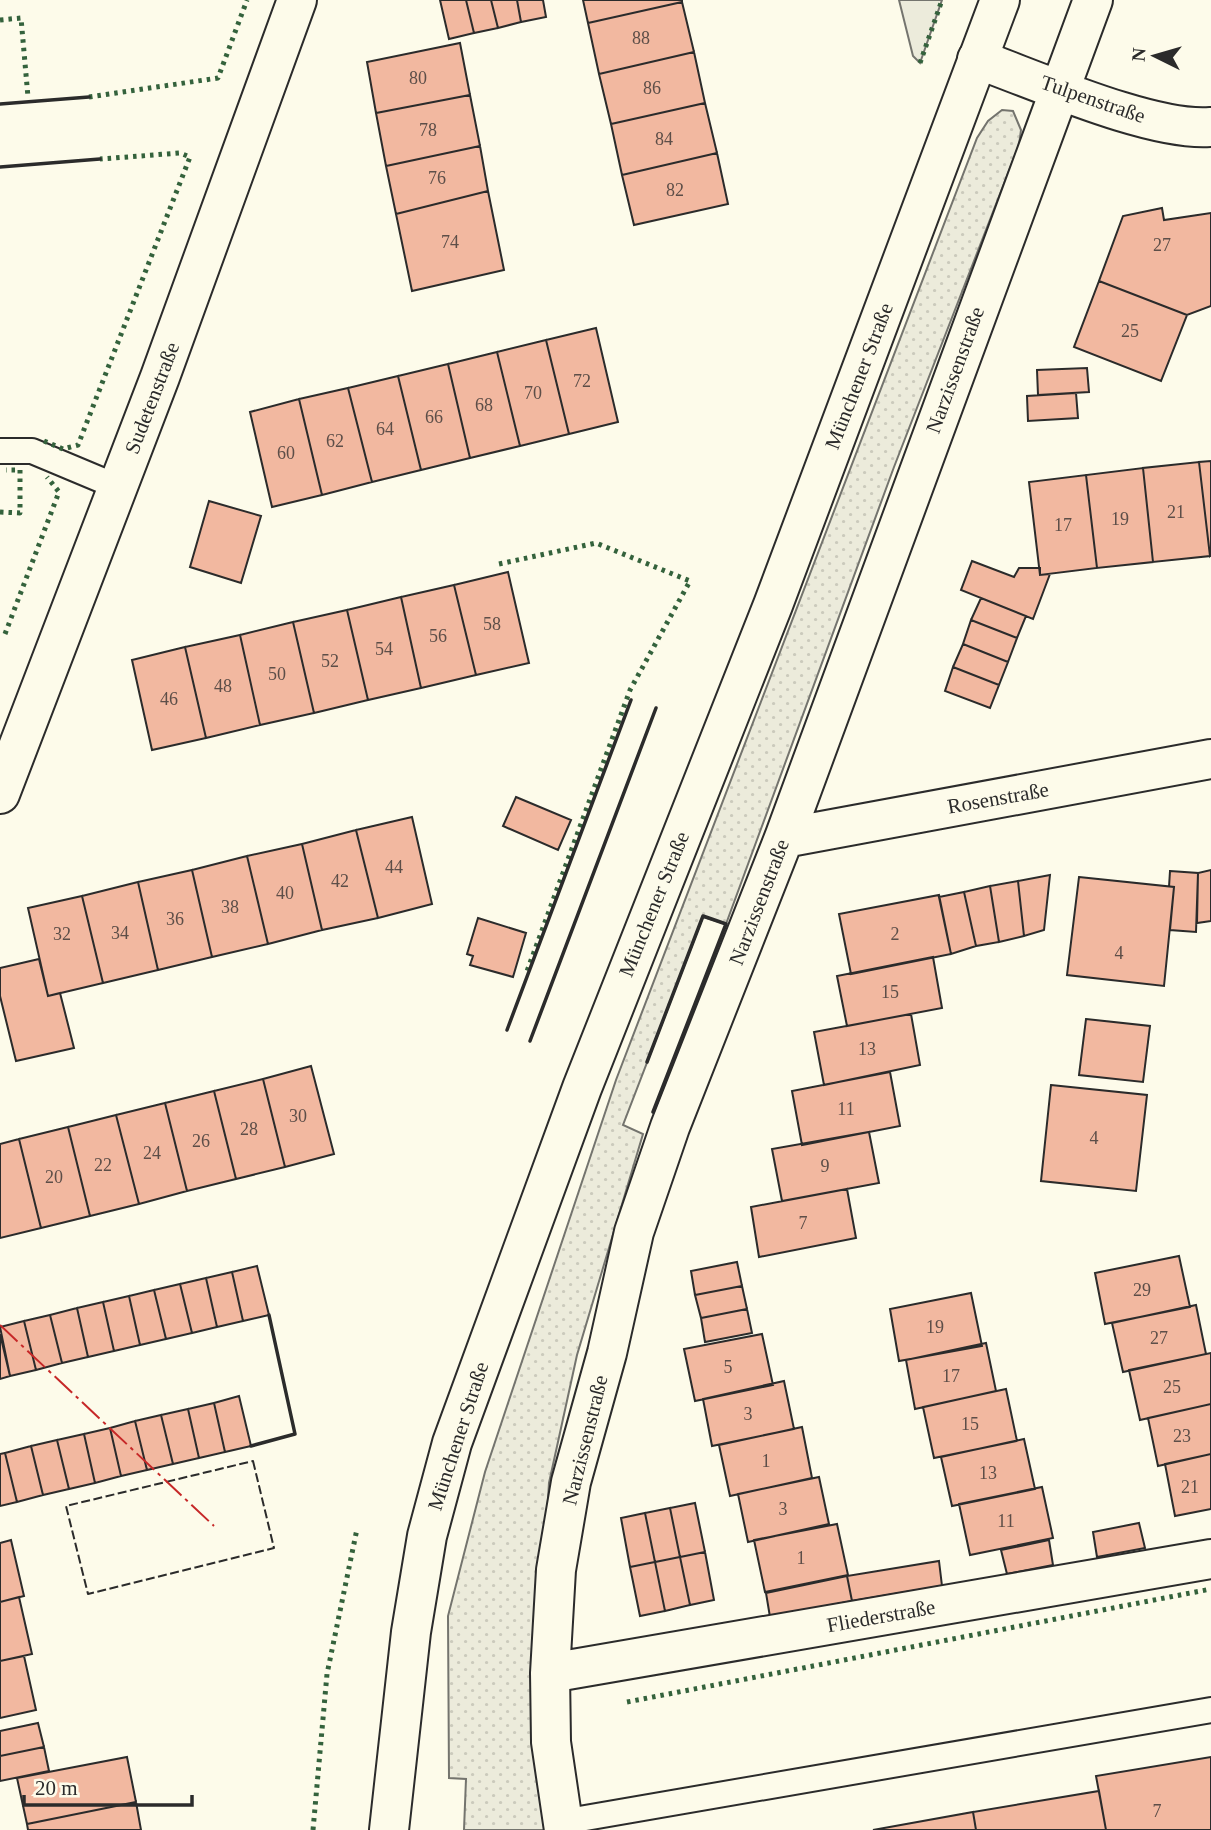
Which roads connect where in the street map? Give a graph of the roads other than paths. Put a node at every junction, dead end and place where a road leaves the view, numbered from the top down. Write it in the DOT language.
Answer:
graph roads {
  1 [pos="297,0"];
  2 [pos="1000,0"];
  3 [pos="1093,0"];
  4 [pos="977,59"];
  5 [pos="1059,88"];
  6 [pos="1211,127"];
  7 [pos="0,451"];
  8 [pos="118,487"];
  9 [pos="1211,759"];
  10 [pos="0,794"];
  11 [pos="784,838"];
  12 [pos="1211,1559"];
  13 [pos="550,1673"];
  14 [pos="1211,1710"];
  15 [pos="563,1826"];
  16 [pos="389,1830"];
  1 -- 8 [label="street, Sudetenstraße"];
  2 -- 4 [label="street, Münchener Straße"];
  3 -- 5 [label="street, Narzissenstraße"];
  4 -- 5 [label="street, Tulpenstraße"];
  4 -- 16 [label="street, Münchener Straße"];
  5 -- 6 [label="street, Tulpenstraße"];
  5 -- 11 [label="street, Narzissenstraße"];
  7 -- 8 [label="lane"];
  8 -- 10 [label="street, Sudetenstraße"];
  9 -- 11 [label="street, Rosenstraße"];
  11 -- 13 [label="street, Narzissenstraße"];
  12 -- 13 [label="street, Fliederstraße"];
  13 -- 15 [label="street, Narzissenstraße"];
  14 -- 15 [label="lane"];
}
